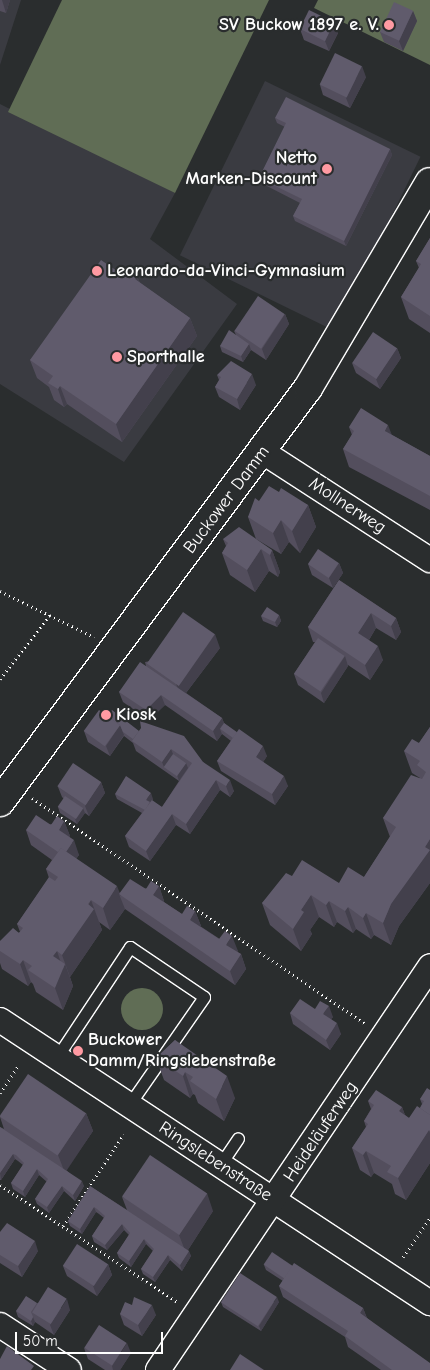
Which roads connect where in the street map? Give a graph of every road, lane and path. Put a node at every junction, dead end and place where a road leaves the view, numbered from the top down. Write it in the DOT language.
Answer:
graph roads {
  1 [pos="430,182"];
  2 [pos="263,452"];
  3 [pos="430,560"];
  4 [pos="0,591"];
  5 [pos="50,615"];
  6 [pos="112,651"];
  7 [pos="0,679"];
  8 [pos="27,794"];
  9 [pos="0,802"];
  10 [pos="430,966"];
  11 [pos="0,1020"];
  12 [pos="370,1028"];
  13 [pos="57,1057"];
  14 [pos="18,1065"];
  15 [pos="0,1093"];
  16 [pos="129,1105"];
  17 [pos="124,1134"];
  18 [pos="238,1138"];
  19 [pos="220,1165"];
  20 [pos="0,1185"];
  21 [pos="274,1200"];
  22 [pos="430,1218"];
  23 [pos="63,1226"];
  24 [pos="403,1258"];
  25 [pos="430,1303"];
  26 [pos="181,1304"];
  27 [pos="0,1325"];
  28 [pos="69,1370"];
  29 [pos="158,1370"];
  1 -- 2 [label="main road, Buckower Damm"];
  2 -- 3 [label="street, Mollnerweg"];
  2 -- 6 [label="main road, Buckower Damm"];
  4 -- 5 [label="path"];
  5 -- 6 [label="path"];
  5 -- 7 [label="path"];
  6 -- 9 [label="main road, Buckower Damm"];
  8 -- 12 [label="path"];
  10 -- 21 [label="street, Heideläuferweg"];
  11 -- 13 [label="street, Ringslebenstraße"];
  13 -- 16 [label="street, Ringslebenstraße"];
  13 -- 16 [label="lane"];
  14 -- 15 [label="path"];
  16 -- 19 [label="street, Ringslebenstraße"];
  17 -- 23 [label="path"];
  18 -- 19 [label="lane"];
  19 -- 21 [label="street, Ringslebenstraße"];
  20 -- 23 [label="path"];
  21 -- 25 [label="street, Ringslebenstraße"];
  21 -- 29 [label="street, Heideläuferweg"];
  22 -- 24 [label="path"];
  23 -- 26 [label="path"];
  27 -- 28 [label="street"];
}
